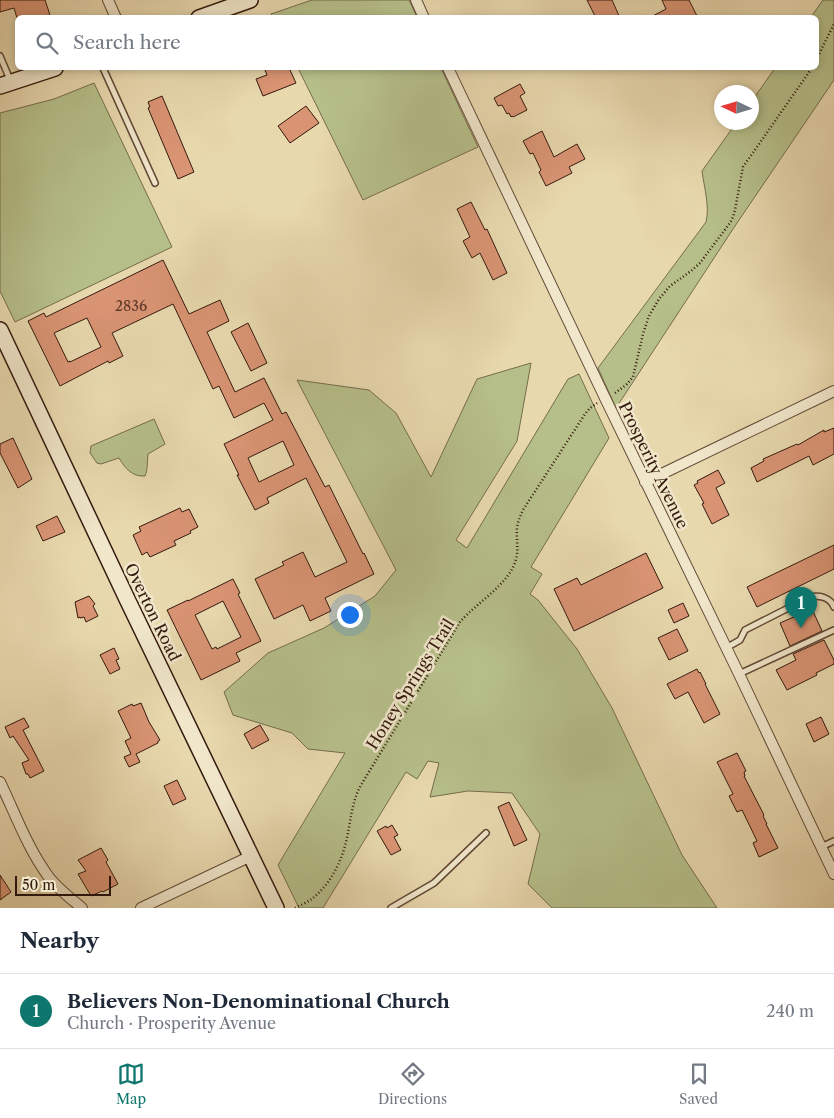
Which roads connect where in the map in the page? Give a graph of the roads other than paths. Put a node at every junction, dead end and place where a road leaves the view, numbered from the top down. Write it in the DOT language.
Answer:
graph roads {
  1 [pos="108,0"];
  2 [pos="250,0"];
  3 [pos="416,0"];
  4 [pos="115,15"];
  5 [pos="208,15"];
  6 [pos="423,15"];
  7 [pos="0,56"];
  8 [pos="49,70"];
  9 [pos="104,70"];
  10 [pos="449,70"];
  11 [pos="6,84"];
  12 [pos="154,183"];
  13 [pos="0,330"];
  14 [pos="834,391"];
  15 [pos="645,482"];
  16 [pos="834,607"];
  17 [pos="834,630"];
  18 [pos="726,648"];
  19 [pos="739,674"];
  20 [pos="0,782"];
  21 [pos="486,833"];
  22 [pos="834,841"];
  23 [pos="821,848"];
  24 [pos="251,856"];
  25 [pos="834,874"];
  26 [pos="82,908"];
  27 [pos="141,908"];
  28 [pos="276,908"];
  29 [pos="391,908"];
  1 -- 4 [label="street"];
  2 -- 5 [label="street"];
  3 -- 6 [label="street"];
  7 -- 11 [label="lane"];
  8 -- 11 [label="street"];
  9 -- 12 [label="lane"];
  10 -- 15 [label="street, Prosperity Avenue"];
  13 -- 24 [label="street, Overton Road"];
  14 -- 15 [label="street"];
  15 -- 18 [label="street, Prosperity Avenue"];
  16 -- 18 [label="lane"];
  17 -- 19 [label="lane"];
  18 -- 19 [label="street, Prosperity Avenue"];
  19 -- 23 [label="street, Prosperity Avenue"];
  20 -- 26 [label="street"];
  21 -- 29 [label="lane"];
  22 -- 23 [label="lane"];
  23 -- 25 [label="street, Prosperity Avenue"];
  24 -- 27 [label="street"];
  24 -- 28 [label="street, Overton Road"];
}
